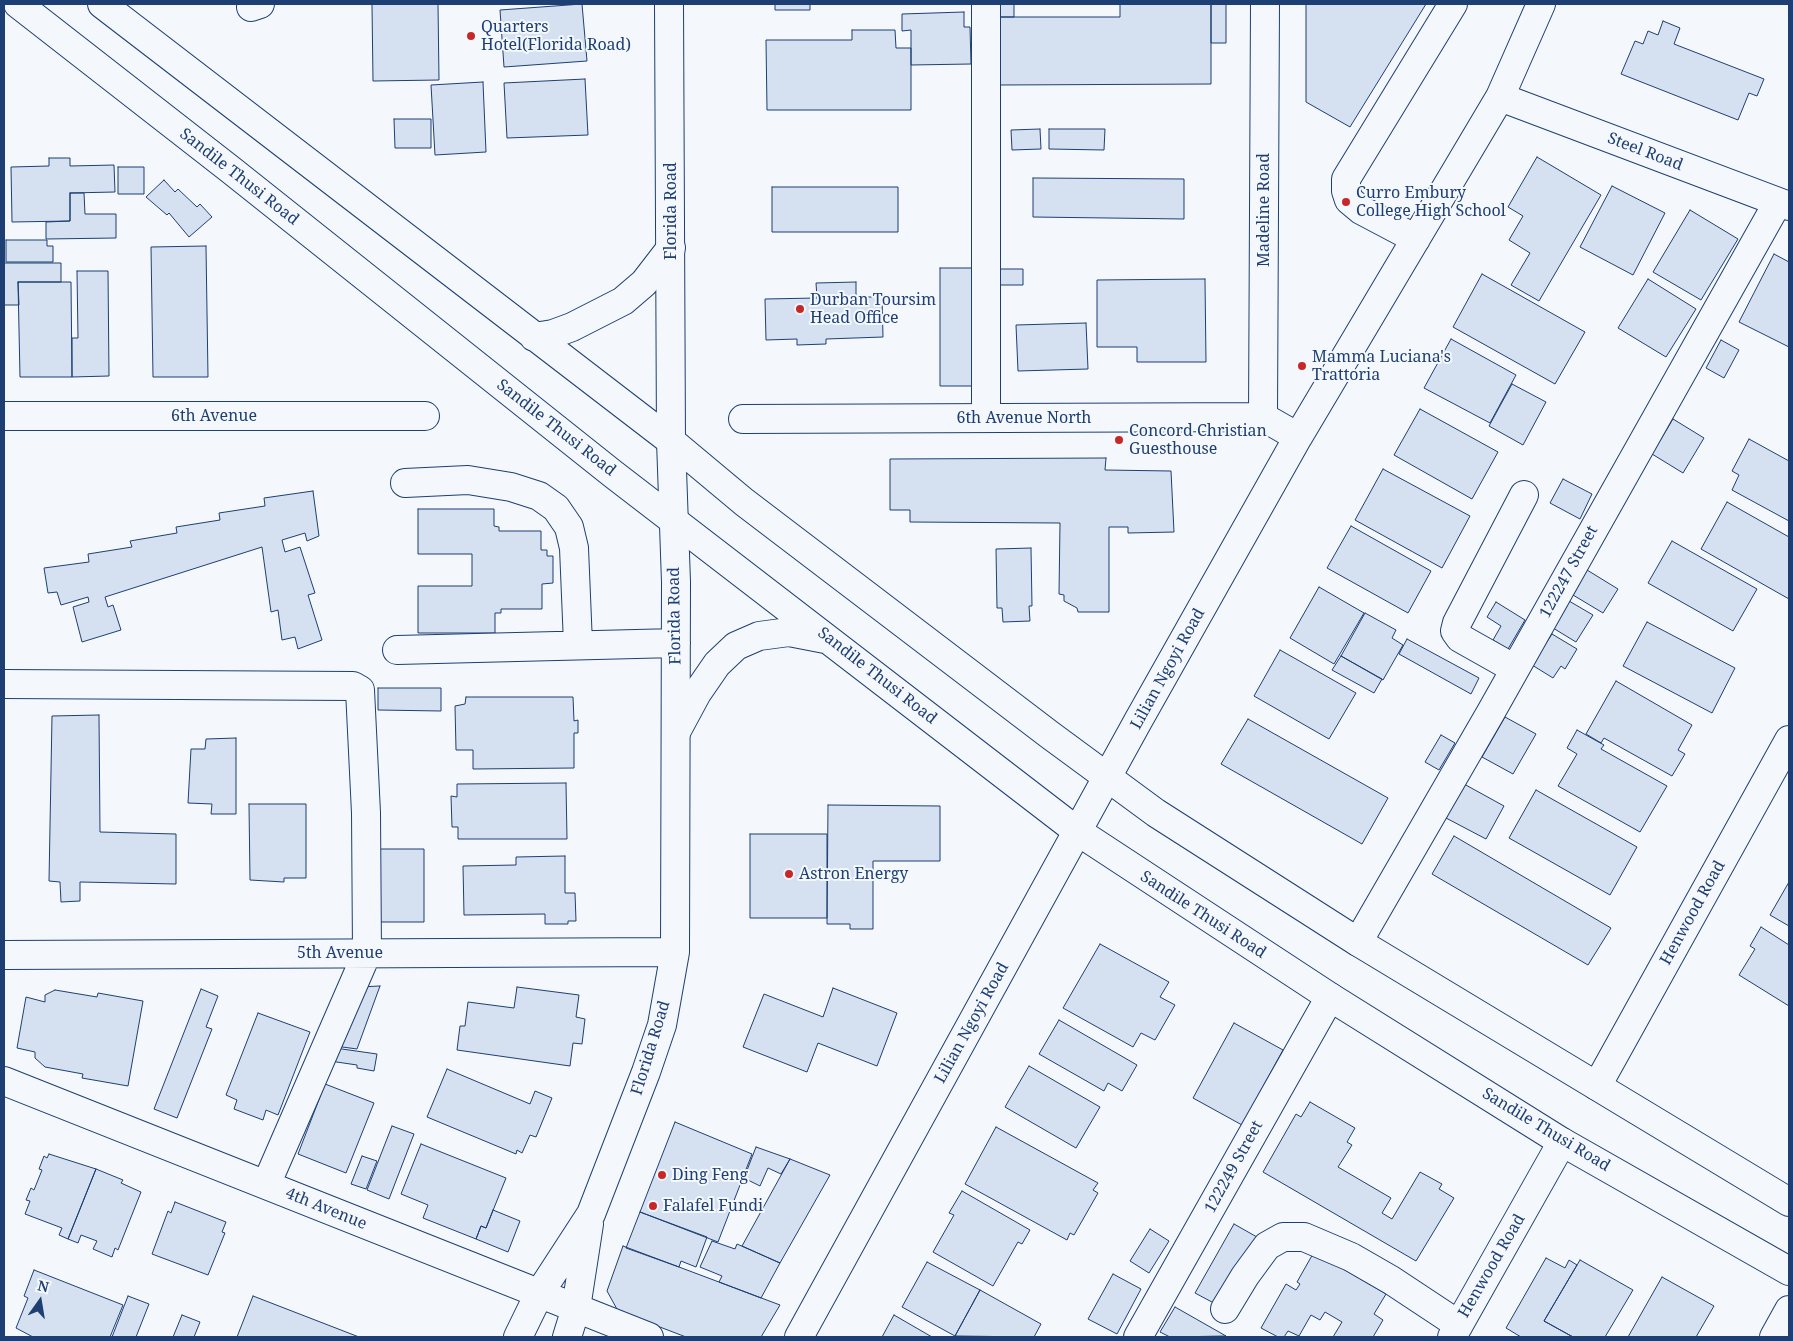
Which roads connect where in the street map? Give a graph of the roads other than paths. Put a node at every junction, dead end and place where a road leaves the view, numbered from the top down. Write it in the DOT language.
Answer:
graph roads {
  1 [pos="18,4"];
  2 [pos="102,4"];
  3 [pos="669,4"];
  4 [pos="986,4"];
  5 [pos="1265,4"];
  6 [pos="1453,4"];
  7 [pos="1541,4"];
  8 [pos="1500,97"];
  9 [pos="1784,204"];
  10 [pos="1416,239"];
  11 [pos="671,248"];
  12 [pos="534,337"];
  13 [pos="4,416"];
  14 [pos="425,416"];
  15 [pos="1263,417"];
  16 [pos="743,418"];
  17 [pos="986,418"];
  18 [pos="1298,437"];
  19 [pos="671,441"];
  20 [pos="405,483"];
  21 [pos="1524,496"];
  22 [pos="673,519"];
  23 [pos="829,640"];
  24 [pos="676,643"];
  25 [pos="578,644"];
  26 [pos="397,650"];
  27 [pos="1515,669"];
  28 [pos="4,684"];
  29 [pos="676,732"];
  30 [pos="1789,740"];
  31 [pos="1107,777"];
  32 [pos="1077,832"];
  33 [pos="1358,942"];
  34 [pos="675,952"];
  35 [pos="367,953"];
  36 [pos="4,955"];
  37 [pos="1330,997"];
  38 [pos="4,1081"];
  39 [pos="1597,1086"];
  40 [pos="1562,1142"];
  41 [pos="266,1185"];
  42 [pos="1789,1202"];
  43 [pos="591,1214"];
  44 [pos="1789,1271"];
  45 [pos="539,1294"];
  46 [pos="576,1308"];
  47 [pos="1225,1310"];
  48 [pos="1789,1310"];
  49 [pos="1455,1331"];
  50 [pos="518,1337"];
  51 [pos="567,1337"];
  52 [pos="649,1337"];
  53 [pos="799,1337"];
  54 [pos="1138,1337"];
  55 [pos="1774,1337"];
  1 -- 22 [label="street, Sandile Thusi Road"];
  2 -- 12 [label="street"];
  3 -- 11 [label="street, Florida Road"];
  4 -- 17 [label="street"];
  5 -- 15 [label="street, Madeline Road"];
  6 -- 10 [label="street"];
  7 -- 8 [label="street, Lilian Ngoyi Road"];
  8 -- 9 [label="street, Steel Road"];
  8 -- 10 [label="street, Lilian Ngoyi Road"];
  9 -- 27 [label="street, 122247 Street"];
  10 -- 18 [label="street, Lilian Ngoyi Road"];
  11 -- 12 [label="street"];
  11 -- 19 [label="street, Florida Road"];
  12 -- 19 [label="street"];
  13 -- 14 [label="street, 6th Avenue"];
  15 -- 17 [label="street, 6th Avenue North"];
  15 -- 18 [label="street, 6th Avenue North"];
  16 -- 17 [label="street, 6th Avenue North"];
  18 -- 31 [label="street, Lilian Ngoyi Road"];
  19 -- 22 [label="street, Florida Road"];
  19 -- 31 [label="street"];
  20 -- 25 [label="street"];
  21 -- 27 [label="street"];
  22 -- 23 [label="street, Sandile Thusi Road"];
  22 -- 24 [label="street, Florida Road"];
  23 -- 29 [label="street"];
  23 -- 32 [label="street, Sandile Thusi Road"];
  24 -- 25 [label="street"];
  24 -- 29 [label="street, Florida Road"];
  25 -- 26 [label="street"];
  27 -- 33 [label="street, 122247 Street"];
  28 -- 35 [label="street"];
  29 -- 34 [label="street, Florida Road"];
  30 -- 39 [label="street, Henwood Road"];
  31 -- 32 [label="street, Lilian Ngoyi Road"];
  31 -- 33 [label="street"];
  32 -- 37 [label="street, Sandile Thusi Road"];
  32 -- 53 [label="street, Lilian Ngoyi Road"];
  33 -- 39 [label="street"];
  34 -- 35 [label="street, 5th Avenue"];
  34 -- 43 [label="street, Florida Road"];
  35 -- 36 [label="street, 5th Avenue"];
  35 -- 41 [label="street"];
  37 -- 40 [label="street, Sandile Thusi Road"];
  37 -- 54 [label="street, 122249 Street"];
  38 -- 41 [label="street, 4th Avenue"];
  39 -- 42 [label="street"];
  40 -- 44 [label="street, Sandile Thusi Road"];
  40 -- 49 [label="street, Henwood Road"];
  41 -- 45 [label="street, 4th Avenue"];
  43 -- 45 [label="street, Florida Road"];
  43 -- 46 [label="street, Florida Road"];
  45 -- 46 [label="street, 4th Avenue"];
  45 -- 50 [label="street, Florida Road"];
  46 -- 51 [label="street, Florida Road"];
  46 -- 52 [label="street, 4th Avenue"];
  47 -- 49 [label="street"];
  48 -- 55 [label="street"];
}
